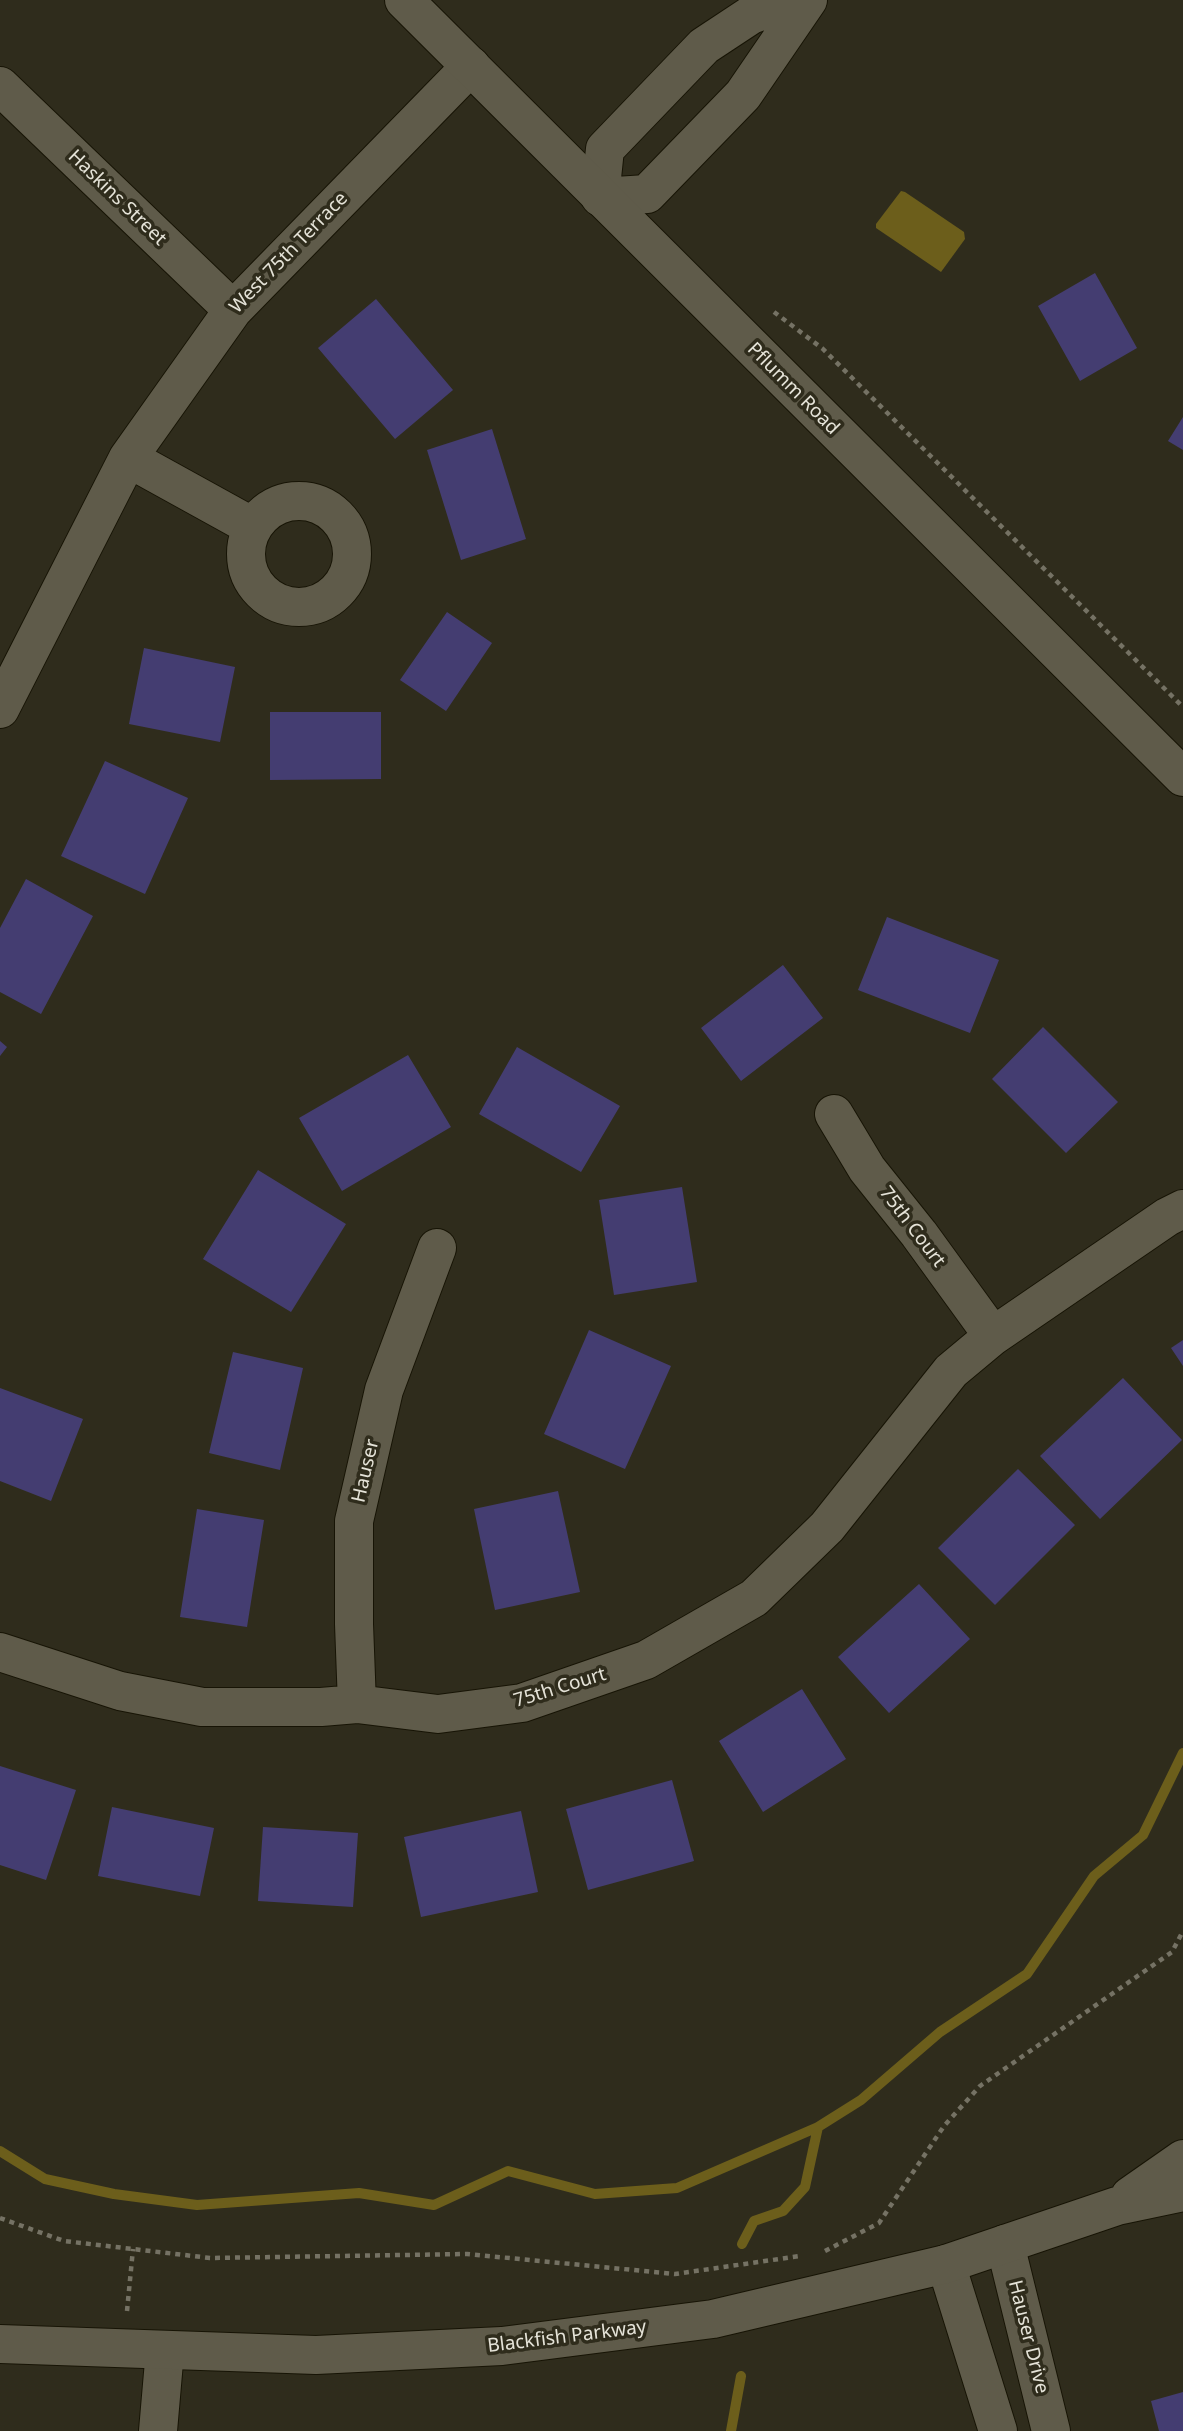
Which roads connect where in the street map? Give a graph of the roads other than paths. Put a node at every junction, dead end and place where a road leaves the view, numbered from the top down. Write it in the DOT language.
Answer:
graph roads {
  1 [pos="404,0"];
  2 [pos="791,0"];
  3 [pos="808,0"];
  4 [pos="471,66"];
  5 [pos="0,86"];
  6 [pos="600,197"];
  7 [pos="233,310"];
  8 [pos="128,458"];
  9 [pos="253,527"];
  10 [pos="2,701"];
  11 [pos="1183,777"];
  12 [pos="834,1114"];
  13 [pos="1183,1180"];
  14 [pos="1175,1213"];
  15 [pos="437,1248"];
  16 [pos="993,1336"];
  17 [pos="0,1652"];
  18 [pos="357,1704"];
  19 [pos="1183,2159"];
  20 [pos="1183,2192"];
  21 [pos="1117,2206"];
  22 [pos="1005,2244"];
  23 [pos="947,2263"];
  24 [pos="0,2344"];
  25 [pos="165,2350"];
  26 [pos="158,2431"];
  27 [pos="998,2431"];
  28 [pos="1051,2431"];
  1 -- 4 [label="street, Pflumm Road"];
  2 -- 6 [label="street"];
  3 -- 6 [label="street"];
  4 -- 6 [label="street, Pflumm Road"];
  4 -- 7 [label="street, West 75th Terrace"];
  5 -- 7 [label="street, Haskins Street"];
  6 -- 11 [label="street, Pflumm Road"];
  7 -- 8 [label="street, West 75th Terrace"];
  8 -- 9 [label="street"];
  8 -- 10 [label="street, West 75th Terrace"];
  12 -- 16 [label="street, 75th Court"];
  13 -- 14 [label="street, 75th Court"];
  14 -- 16 [label="street, 75th Court"];
  15 -- 18 [label="street, Hauser"];
  16 -- 18 [label="street, 75th Court"];
  17 -- 18 [label="street, 75th Court"];
  19 -- 21 [label="street, Blackfish Parkway"];
  20 -- 21 [label="street, Blackfish Parkway"];
  21 -- 22 [label="street, Blackfish Parkway"];
  22 -- 23 [label="street, Blackfish Parkway"];
  22 -- 28 [label="street, Hauser Drive"];
  23 -- 25 [label="street, Blackfish Parkway"];
  23 -- 27 [label="street"];
  24 -- 25 [label="street, Blackfish Parkway"];
  25 -- 26 [label="street"];
}
